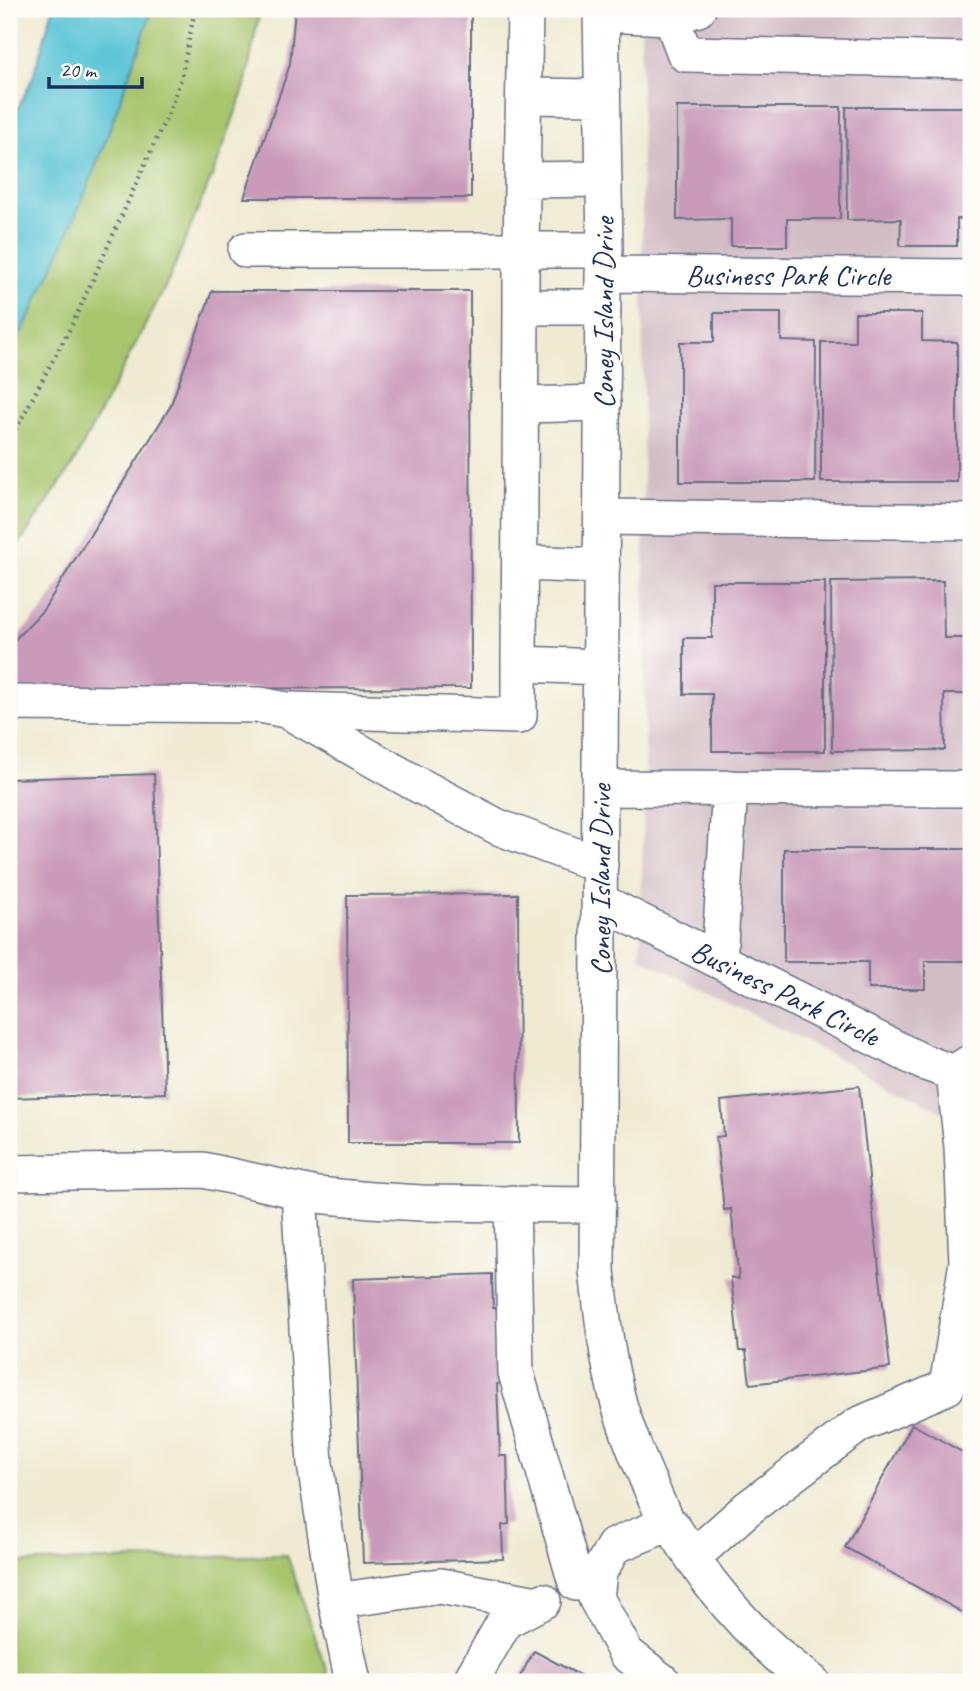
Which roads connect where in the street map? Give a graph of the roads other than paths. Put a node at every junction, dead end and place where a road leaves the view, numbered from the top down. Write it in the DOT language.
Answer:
graph roads {
  1 [pos="525,9"];
  2 [pos="601,11"];
  3 [pos="685,13"];
  4 [pos="971,61"];
  5 [pos="524,96"];
  6 [pos="601,97"];
  7 [pos="604,179"];
  8 [pos="522,180"];
  9 [pos="246,250"];
  10 [pos="521,250"];
  11 [pos="604,277"];
  12 [pos="971,279"];
  13 [pos="521,307"];
  14 [pos="603,403"];
  15 [pos="521,405"];
  16 [pos="602,517"];
  17 [pos="971,522"];
  18 [pos="520,563"];
  19 [pos="603,566"];
  20 [pos="519,664"];
  21 [pos="602,667"];
  22 [pos="9,703"];
  23 [pos="286,710"];
  24 [pos="600,788"];
  25 [pos="730,789"];
  26 [pos="971,789"];
  27 [pos="600,865"];
  28 [pos="599,901"];
  29 [pos="719,960"];
  30 [pos="963,1079"];
  31 [pos="9,1173"];
  32 [pos="299,1191"];
  33 [pos="512,1203"];
  34 [pos="598,1205"];
  35 [pos="959,1397"];
  36 [pos="667,1524"];
  37 [pos="693,1558"];
  38 [pos="591,1584"];
  39 [pos="337,1601"];
  40 [pos="537,1604"];
  41 [pos="353,1682"];
  42 [pos="470,1682"];
  43 [pos="663,1682"];
  44 [pos="811,1682"];
  1 -- 5 [label="street"];
  2 -- 3 [label="street"];
  2 -- 6 [label="street, Coney Island Drive"];
  3 -- 4 [label="street"];
  5 -- 6 [label="street"];
  5 -- 8 [label="street"];
  6 -- 7 [label="street, Coney Island Drive"];
  7 -- 8 [label="street"];
  7 -- 11 [label="street, Coney Island Drive"];
  8 -- 10 [label="street"];
  9 -- 10 [label="street"];
  10 -- 11 [label="street"];
  10 -- 13 [label="street"];
  11 -- 12 [label="street, Business Park Circle"];
  11 -- 13 [label="street"];
  11 -- 14 [label="street, Coney Island Drive"];
  13 -- 15 [label="street"];
  14 -- 15 [label="street"];
  14 -- 16 [label="street, Coney Island Drive"];
  15 -- 18 [label="street"];
  16 -- 17 [label="street"];
  16 -- 19 [label="street, Coney Island Drive"];
  18 -- 19 [label="street"];
  18 -- 20 [label="street"];
  19 -- 21 [label="street, Coney Island Drive"];
  20 -- 21 [label="street"];
  20 -- 23 [label="street"];
  21 -- 24 [label="street, Coney Island Drive"];
  22 -- 23 [label="street"];
  23 -- 27 [label="street"];
  24 -- 25 [label="street"];
  24 -- 27 [label="street, Coney Island Drive"];
  25 -- 26 [label="street"];
  25 -- 29 [label="street"];
  27 -- 28 [label="street, Coney Island Drive"];
  28 -- 29 [label="street, Business Park Circle"];
  28 -- 34 [label="street, Coney Island Drive"];
  29 -- 30 [label="street, Business Park Circle"];
  30 -- 35 [label="street"];
  31 -- 32 [label="street"];
  32 -- 33 [label="street"];
  32 -- 39 [label="street"];
  33 -- 34 [label="street"];
  33 -- 38 [label="street"];
  34 -- 36 [label="street, Coney Island Drive"];
  35 -- 37 [label="street"];
  36 -- 37 [label="street, Coney Island Drive"];
  36 -- 38 [label="street"];
  37 -- 44 [label="street, Coney Island Drive"];
  38 -- 40 [label="street"];
  38 -- 43 [label="street"];
  39 -- 40 [label="street"];
  39 -- 41 [label="street"];
  40 -- 42 [label="street"];
}
